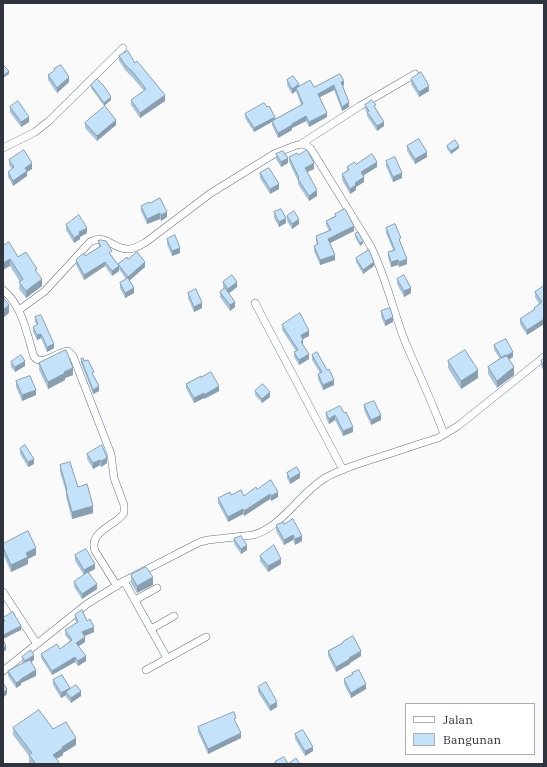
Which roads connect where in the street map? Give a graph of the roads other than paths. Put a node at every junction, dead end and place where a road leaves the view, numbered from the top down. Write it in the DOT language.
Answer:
graph roads {
  1 [pos="122,48"];
  2 [pos="415,74"];
  3 [pos="301,144"];
  4 [pos="3,148"];
  5 [pos="3,290"];
  6 [pos="255,303"];
  7 [pos="19,310"];
  8 [pos="544,357"];
  9 [pos="444,434"];
  10 [pos="343,470"];
  11 [pos="124,581"];
  12 [pos="117,586"];
  13 [pos="157,588"];
  14 [pos="3,592"];
  15 [pos="135,600"];
  16 [pos="174,616"];
  17 [pos="151,629"];
  18 [pos="206,637"];
  19 [pos="37,644"];
  20 [pos="167,658"];
  21 [pos="146,670"];
  22 [pos="3,671"];
  1 -- 4 [label="street"];
  2 -- 3 [label="street"];
  3 -- 7 [label="street"];
  3 -- 9 [label="street"];
  5 -- 7 [label="street"];
  6 -- 10 [label="street"];
  7 -- 12 [label="street"];
  8 -- 9 [label="street"];
  9 -- 10 [label="street"];
  10 -- 11 [label="street"];
  11 -- 12 [label="street"];
  11 -- 15 [label="street"];
  12 -- 19 [label="street"];
  13 -- 15 [label="street"];
  14 -- 19 [label="street"];
  15 -- 17 [label="street"];
  16 -- 17 [label="street"];
  17 -- 20 [label="street"];
  18 -- 20 [label="street"];
  19 -- 22 [label="street"];
  20 -- 21 [label="street"];
}
